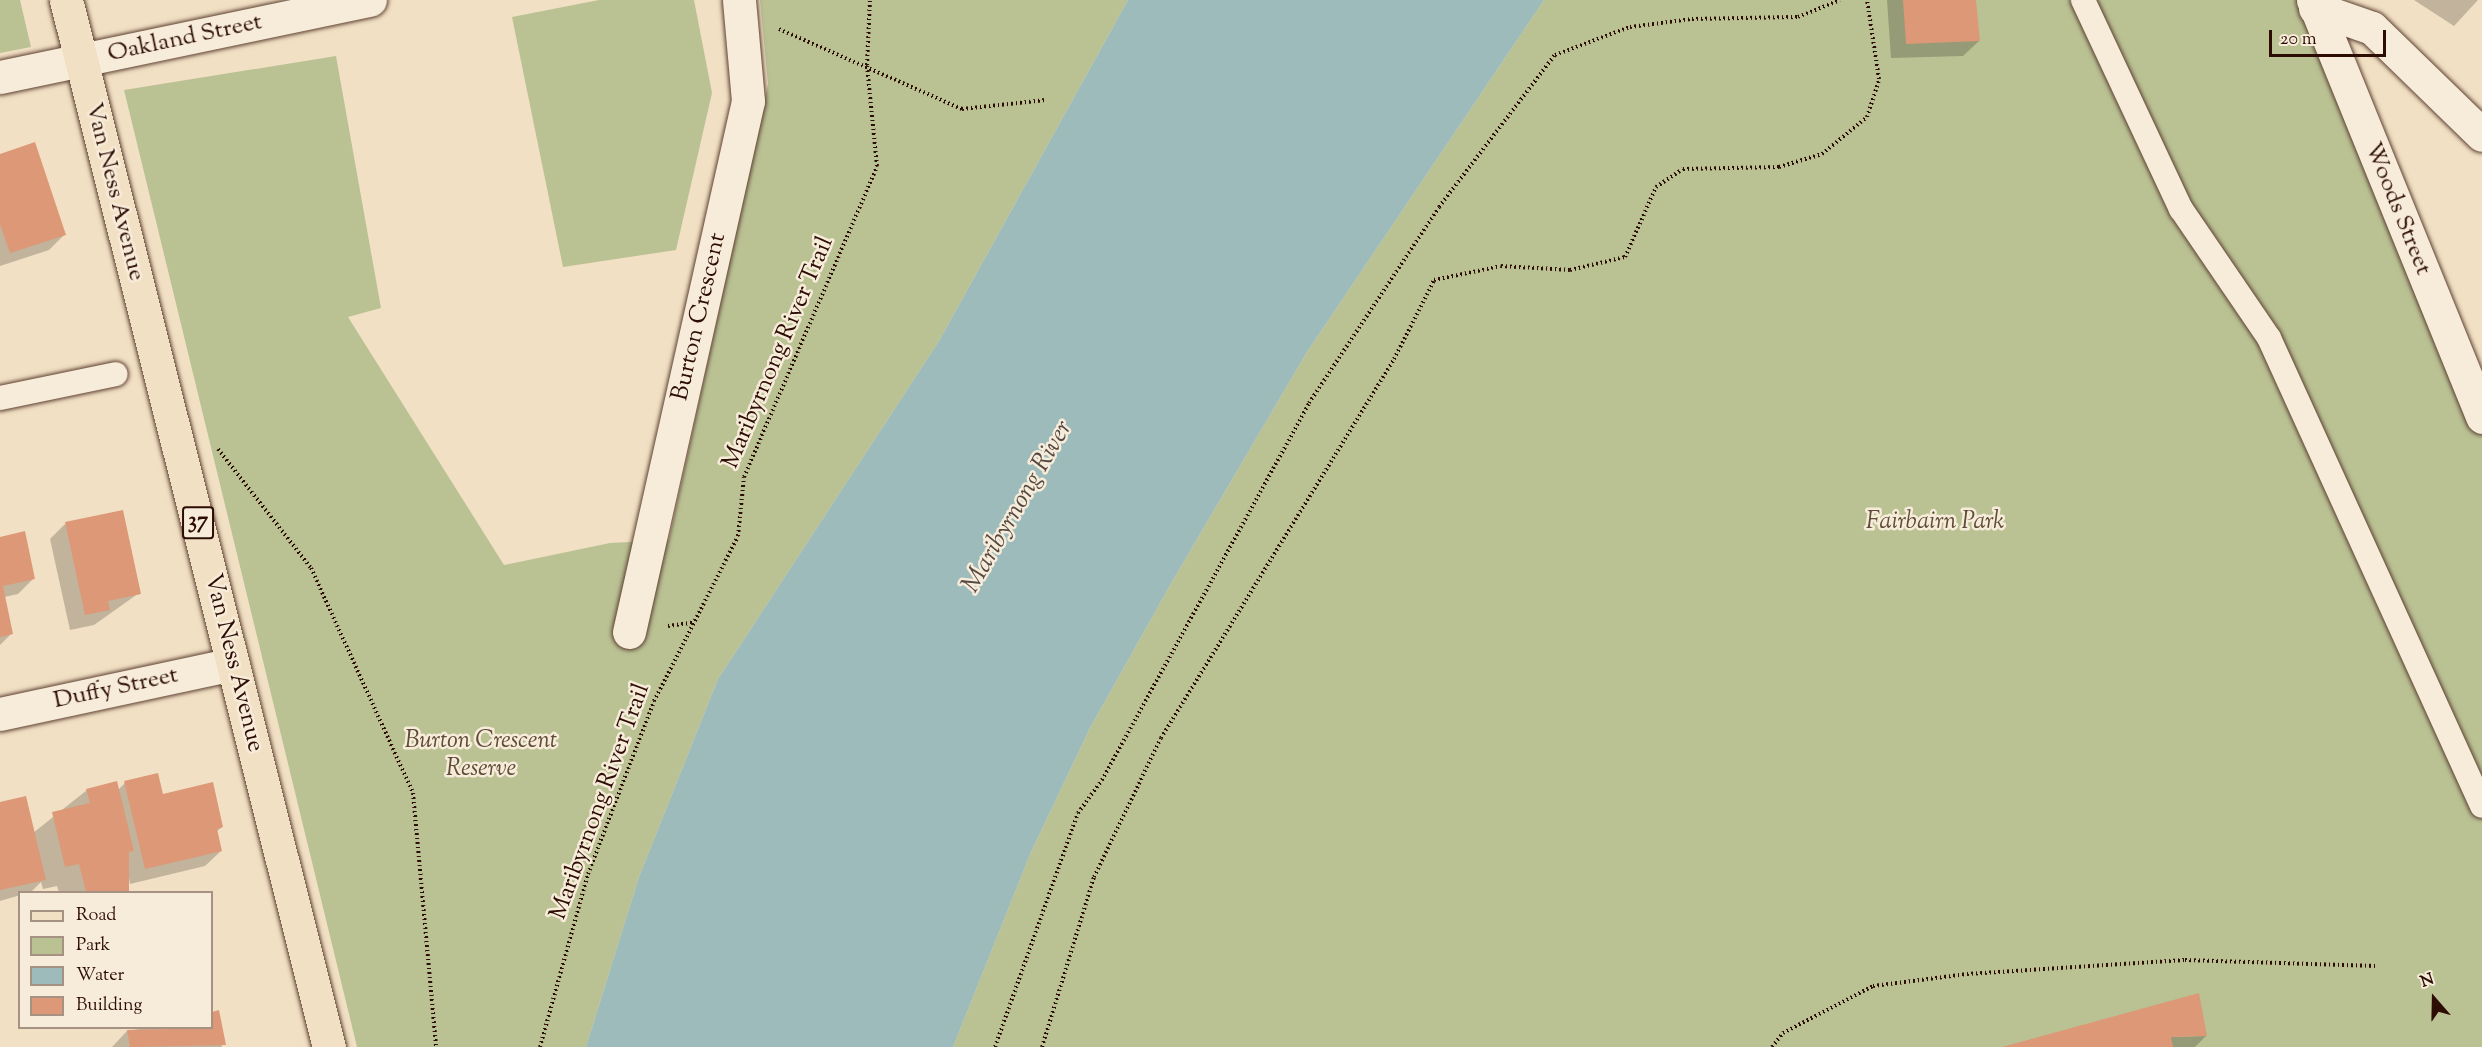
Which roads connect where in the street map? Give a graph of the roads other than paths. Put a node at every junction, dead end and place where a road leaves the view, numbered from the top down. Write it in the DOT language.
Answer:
graph roads {
  1 [pos="66,0"];
  2 [pos="370,0"];
  3 [pos="2082,0"];
  4 [pos="2314,4"];
  5 [pos="741,7"];
  6 [pos="81,60"];
  7 [pos="0,78"];
  8 [pos="2482,135"];
  9 [pos="116,374"];
  10 [pos="0,398"];
  11 [pos="2482,417"];
  12 [pos="629,632"];
  13 [pos="233,664"];
  14 [pos="0,714"];
  15 [pos="2482,806"];
  16 [pos="329,1047"];
  1 -- 6 [label="main road, Van Ness Avenue / 37"];
  2 -- 6 [label="street, Oakland Street"];
  3 -- 15 [label="lane"];
  4 -- 8 [label="street"];
  4 -- 11 [label="street, Woods Street"];
  5 -- 12 [label="street, Burton Crescent"];
  6 -- 7 [label="street, Oakland Street"];
  6 -- 13 [label="main road, Van Ness Avenue / 37"];
  9 -- 10 [label="lane"];
  13 -- 14 [label="street, Duffy Street"];
  13 -- 16 [label="main road, Van Ness Avenue / 37"];
}
